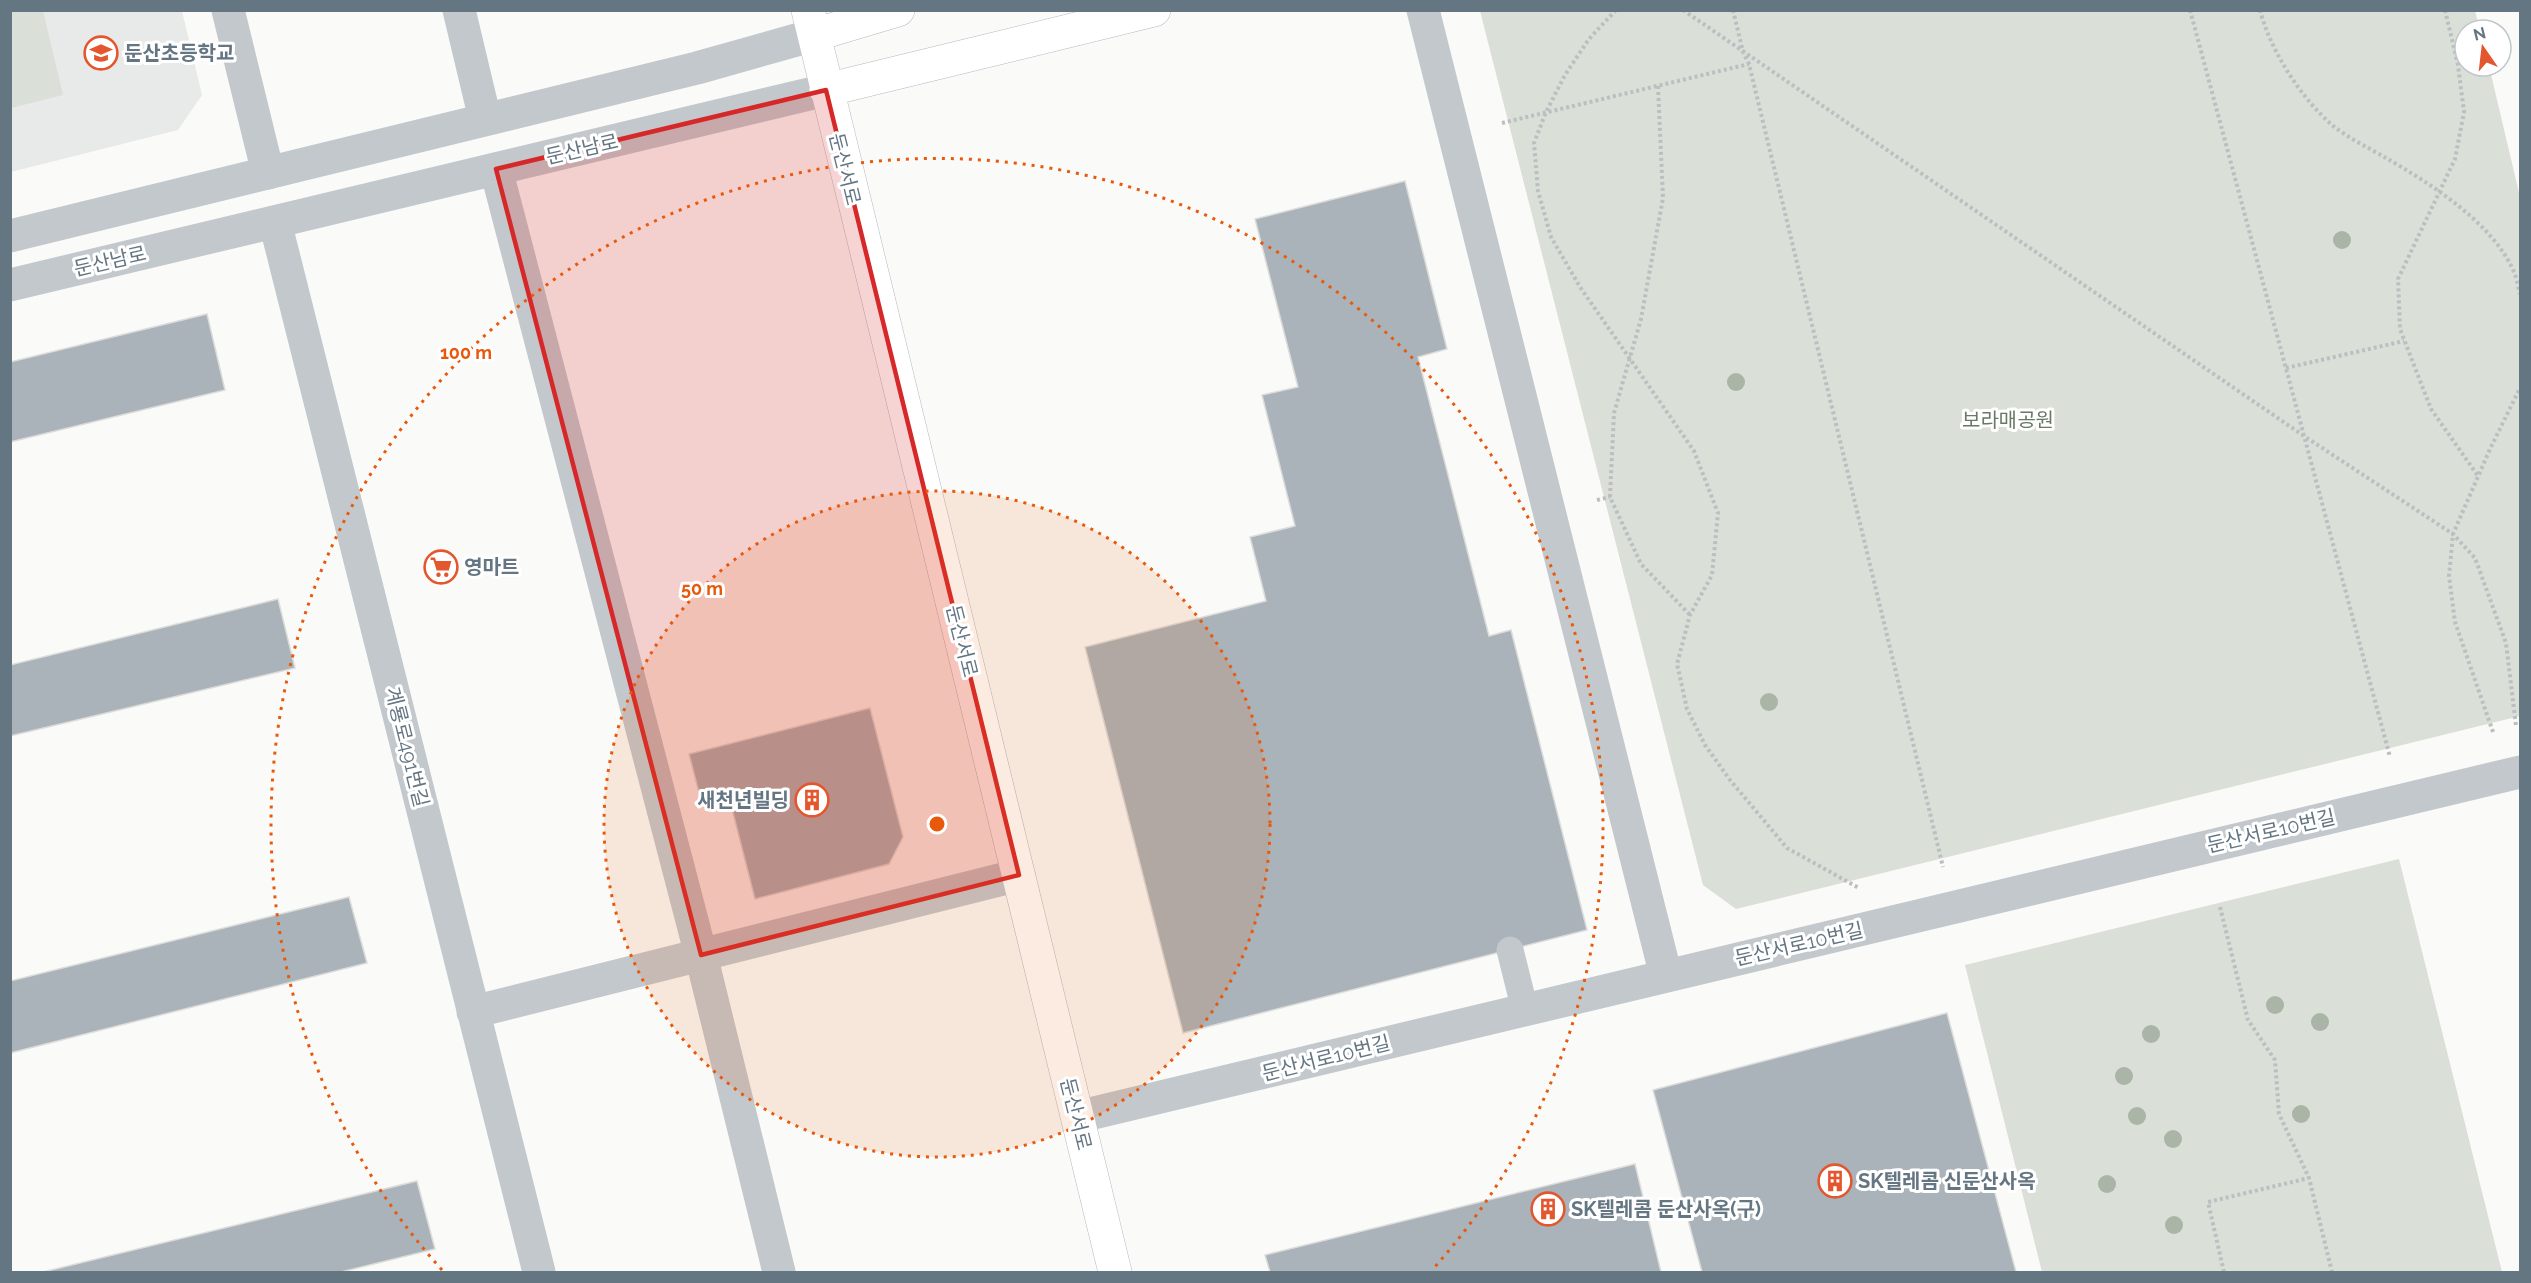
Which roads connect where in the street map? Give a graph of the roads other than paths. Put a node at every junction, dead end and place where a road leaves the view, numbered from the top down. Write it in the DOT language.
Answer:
graph roads {
  1 [pos="228,10"];
  2 [pos="459,10"];
  3 [pos="898,10"];
  4 [pos="1154,10"];
  5 [pos="1423,10"];
  6 [pos="811,23"];
  7 [pos="826,90"];
  8 [pos="485,119"];
  9 [pos="496,169"];
  10 [pos="268,173"];
  11 [pos="275,222"];
  12 [pos="10,236"];
  13 [pos="10,285"];
  14 [pos="2520,772"];
  15 [pos="1019,875"];
  16 [pos="1510,950"];
  17 [pos="700,955"];
  18 [pos="1666,976"];
  19 [pos="1525,1010"];
  20 [pos="473,1012"];
  21 [pos="1077,1117"];
  22 [pos="539,1272"];
  23 [pos="779,1272"];
  24 [pos="1115,1272"];
  1 -- 10 [label="street"];
  2 -- 8 [label="street"];
  3 -- 6 [label="main road"];
  4 -- 7 [label="main road, 둔산남로"];
  5 -- 18 [label="street"];
  6 -- 7 [label="main road, 둔산서로"];
  6 -- 8 [label="street"];
  7 -- 9 [label="street, 둔산남로"];
  7 -- 15 [label="main road, 둔산서로"];
  8 -- 10 [label="street"];
  9 -- 11 [label="street, 둔산남로"];
  9 -- 17 [label="street"];
  10 -- 12 [label="street"];
  11 -- 13 [label="street, 둔산남로"];
  11 -- 20 [label="street, 계룡로491번길"];
  14 -- 18 [label="street, 둔산서로10번길"];
  15 -- 17 [label="street"];
  15 -- 21 [label="main road, 둔산서로"];
  16 -- 19 [label="lane"];
  17 -- 20 [label="street"];
  17 -- 23 [label="street"];
  18 -- 19 [label="street, 둔산서로10번길"];
  19 -- 21 [label="street, 둔산서로10번길"];
  20 -- 22 [label="street, 계룡로491번길"];
  21 -- 24 [label="main road, 둔산서로"];
}
